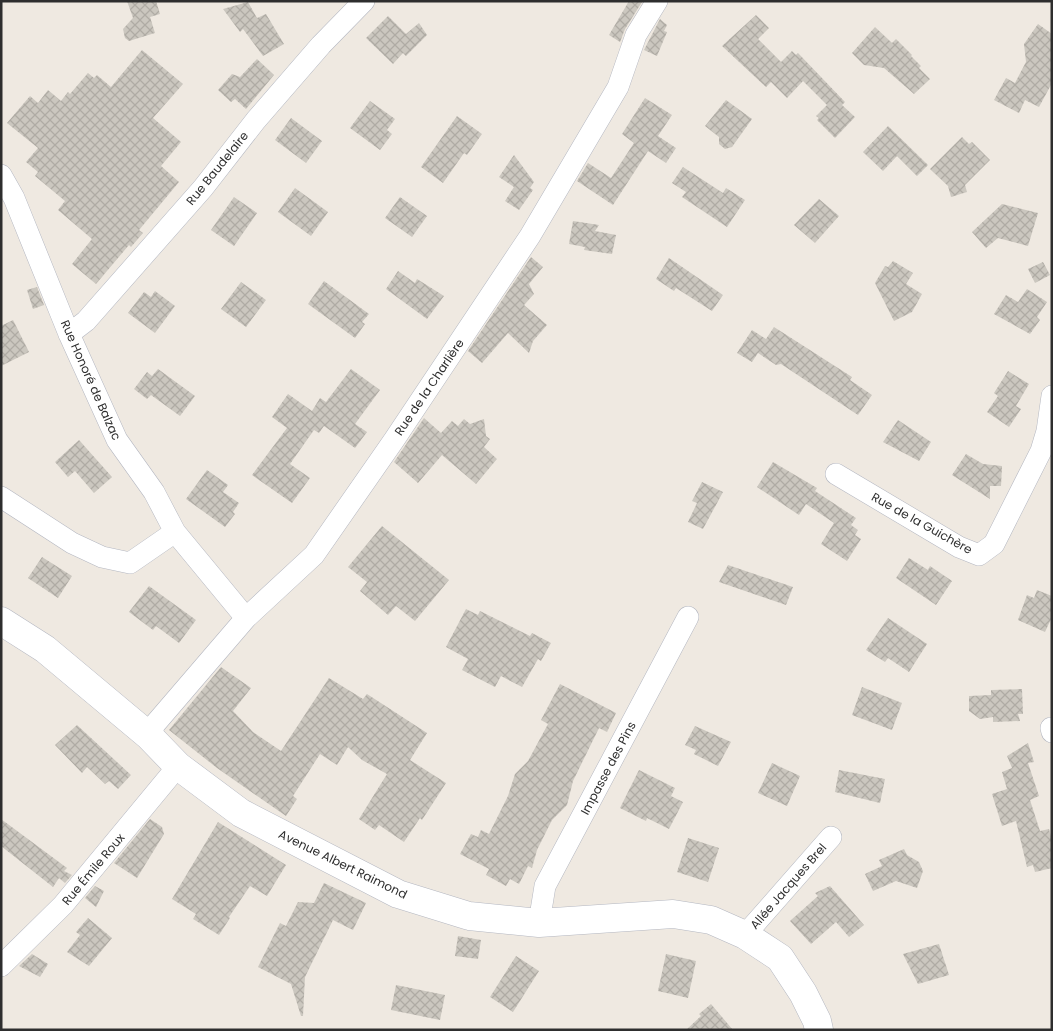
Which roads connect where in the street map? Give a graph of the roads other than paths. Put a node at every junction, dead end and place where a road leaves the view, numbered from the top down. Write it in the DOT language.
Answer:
graph roads {
  1 [pos="364,1"];
  2 [pos="657,1"];
  3 [pos="1,175"];
  4 [pos="70,334"];
  5 [pos="1052,396"];
  6 [pos="1046,452"];
  7 [pos="836,474"];
  8 [pos="1,497"];
  9 [pos="175,532"];
  10 [pos="688,617"];
  11 [pos="246,618"];
  12 [pos="1,622"];
  13 [pos="149,736"];
  14 [pos="178,766"];
  15 [pos="831,837"];
  16 [pos="539,923"];
  17 [pos="745,935"];
  18 [pos="1,966"];
  19 [pos="819,1030"];
  1 -- 4 [label="street, Rue Baudelaire"];
  2 -- 11 [label="street, Rue de la Charlière"];
  3 -- 4 [label="street, Rue Honoré de Balzac"];
  4 -- 9 [label="street, Rue Honoré de Balzac"];
  5 -- 6 [label="street, Rue de la Guichère"];
  6 -- 7 [label="street, Rue de la Guichère"];
  8 -- 9 [label="street"];
  9 -- 11 [label="street, Rue Honoré de Balzac"];
  10 -- 16 [label="street, Impasse des Pins"];
  11 -- 13 [label="street, Rue de la Charlière"];
  12 -- 13 [label="street, Avenue Albert Raimond"];
  13 -- 14 [label="street, Avenue Albert Raimond"];
  14 -- 16 [label="street, Avenue Albert Raimond"];
  14 -- 18 [label="street, Rue Émile Roux"];
  15 -- 17 [label="street, Allée Jacques Brel"];
  16 -- 17 [label="street, Avenue Albert Raimond"];
  17 -- 19 [label="street, Avenue Albert Raimond"];
}
